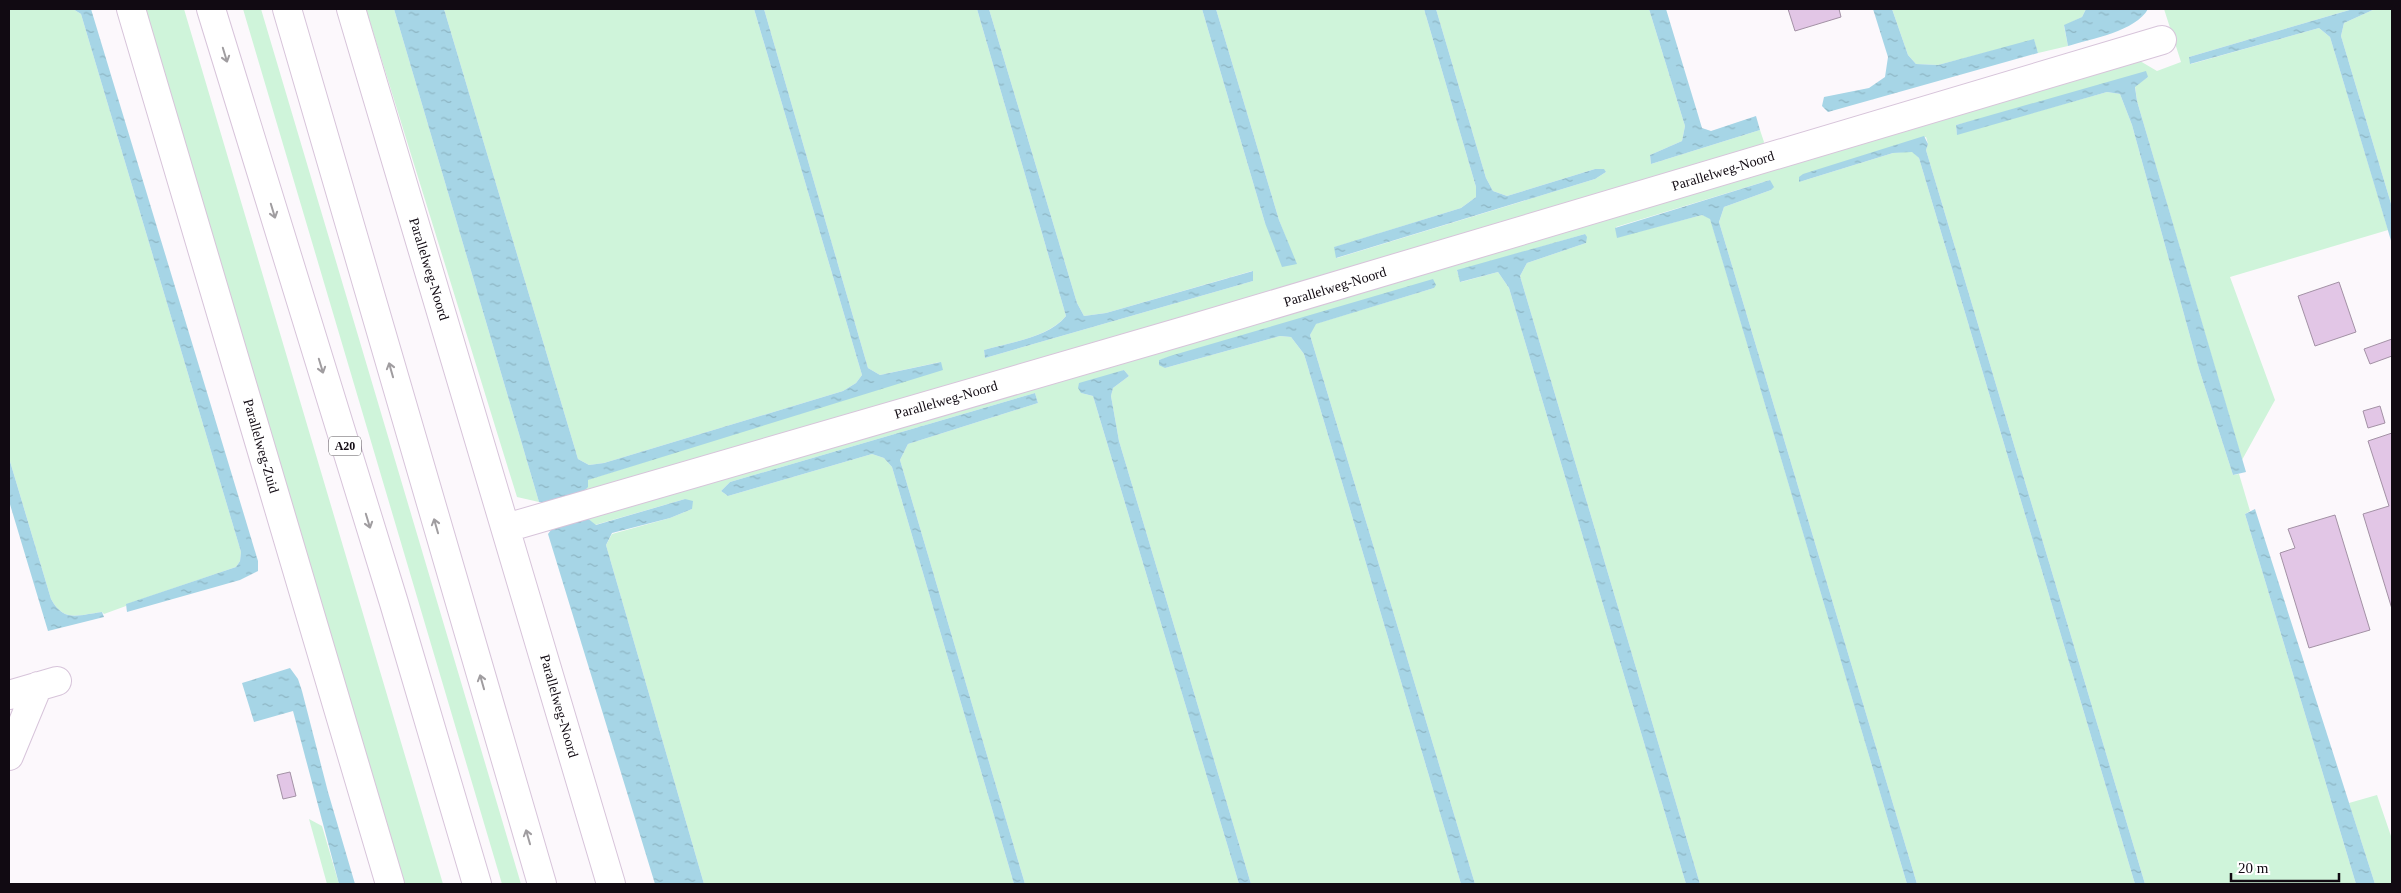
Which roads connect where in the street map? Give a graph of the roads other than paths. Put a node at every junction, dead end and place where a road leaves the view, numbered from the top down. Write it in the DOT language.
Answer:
graph roads {
  1 [pos="131,9"];
  2 [pos="211,9"];
  3 [pos="287,9"];
  4 [pos="351,9"];
  5 [pos="2162,40"];
  6 [pos="516,526"];
  7 [pos="9,694"];
  8 [pos="9,756"];
  9 [pos="390,884"];
  10 [pos="477,884"];
  11 [pos="542,884"];
  12 [pos="611,884"];
  1 -- 9 [label="main road, Parallelweg-Zuid"];
  2 -- 10 [label="main road, A20, one-way"];
  11 -- 3 [label="main road, one-way"];
  4 -- 6 [label="main road, Parallelweg-Noord"];
  5 -- 6 [label="main road, Parallelweg-Noord"];
  6 -- 12 [label="main road, Parallelweg-Noord"];
  7 -- 8 [label="main road"];
}
